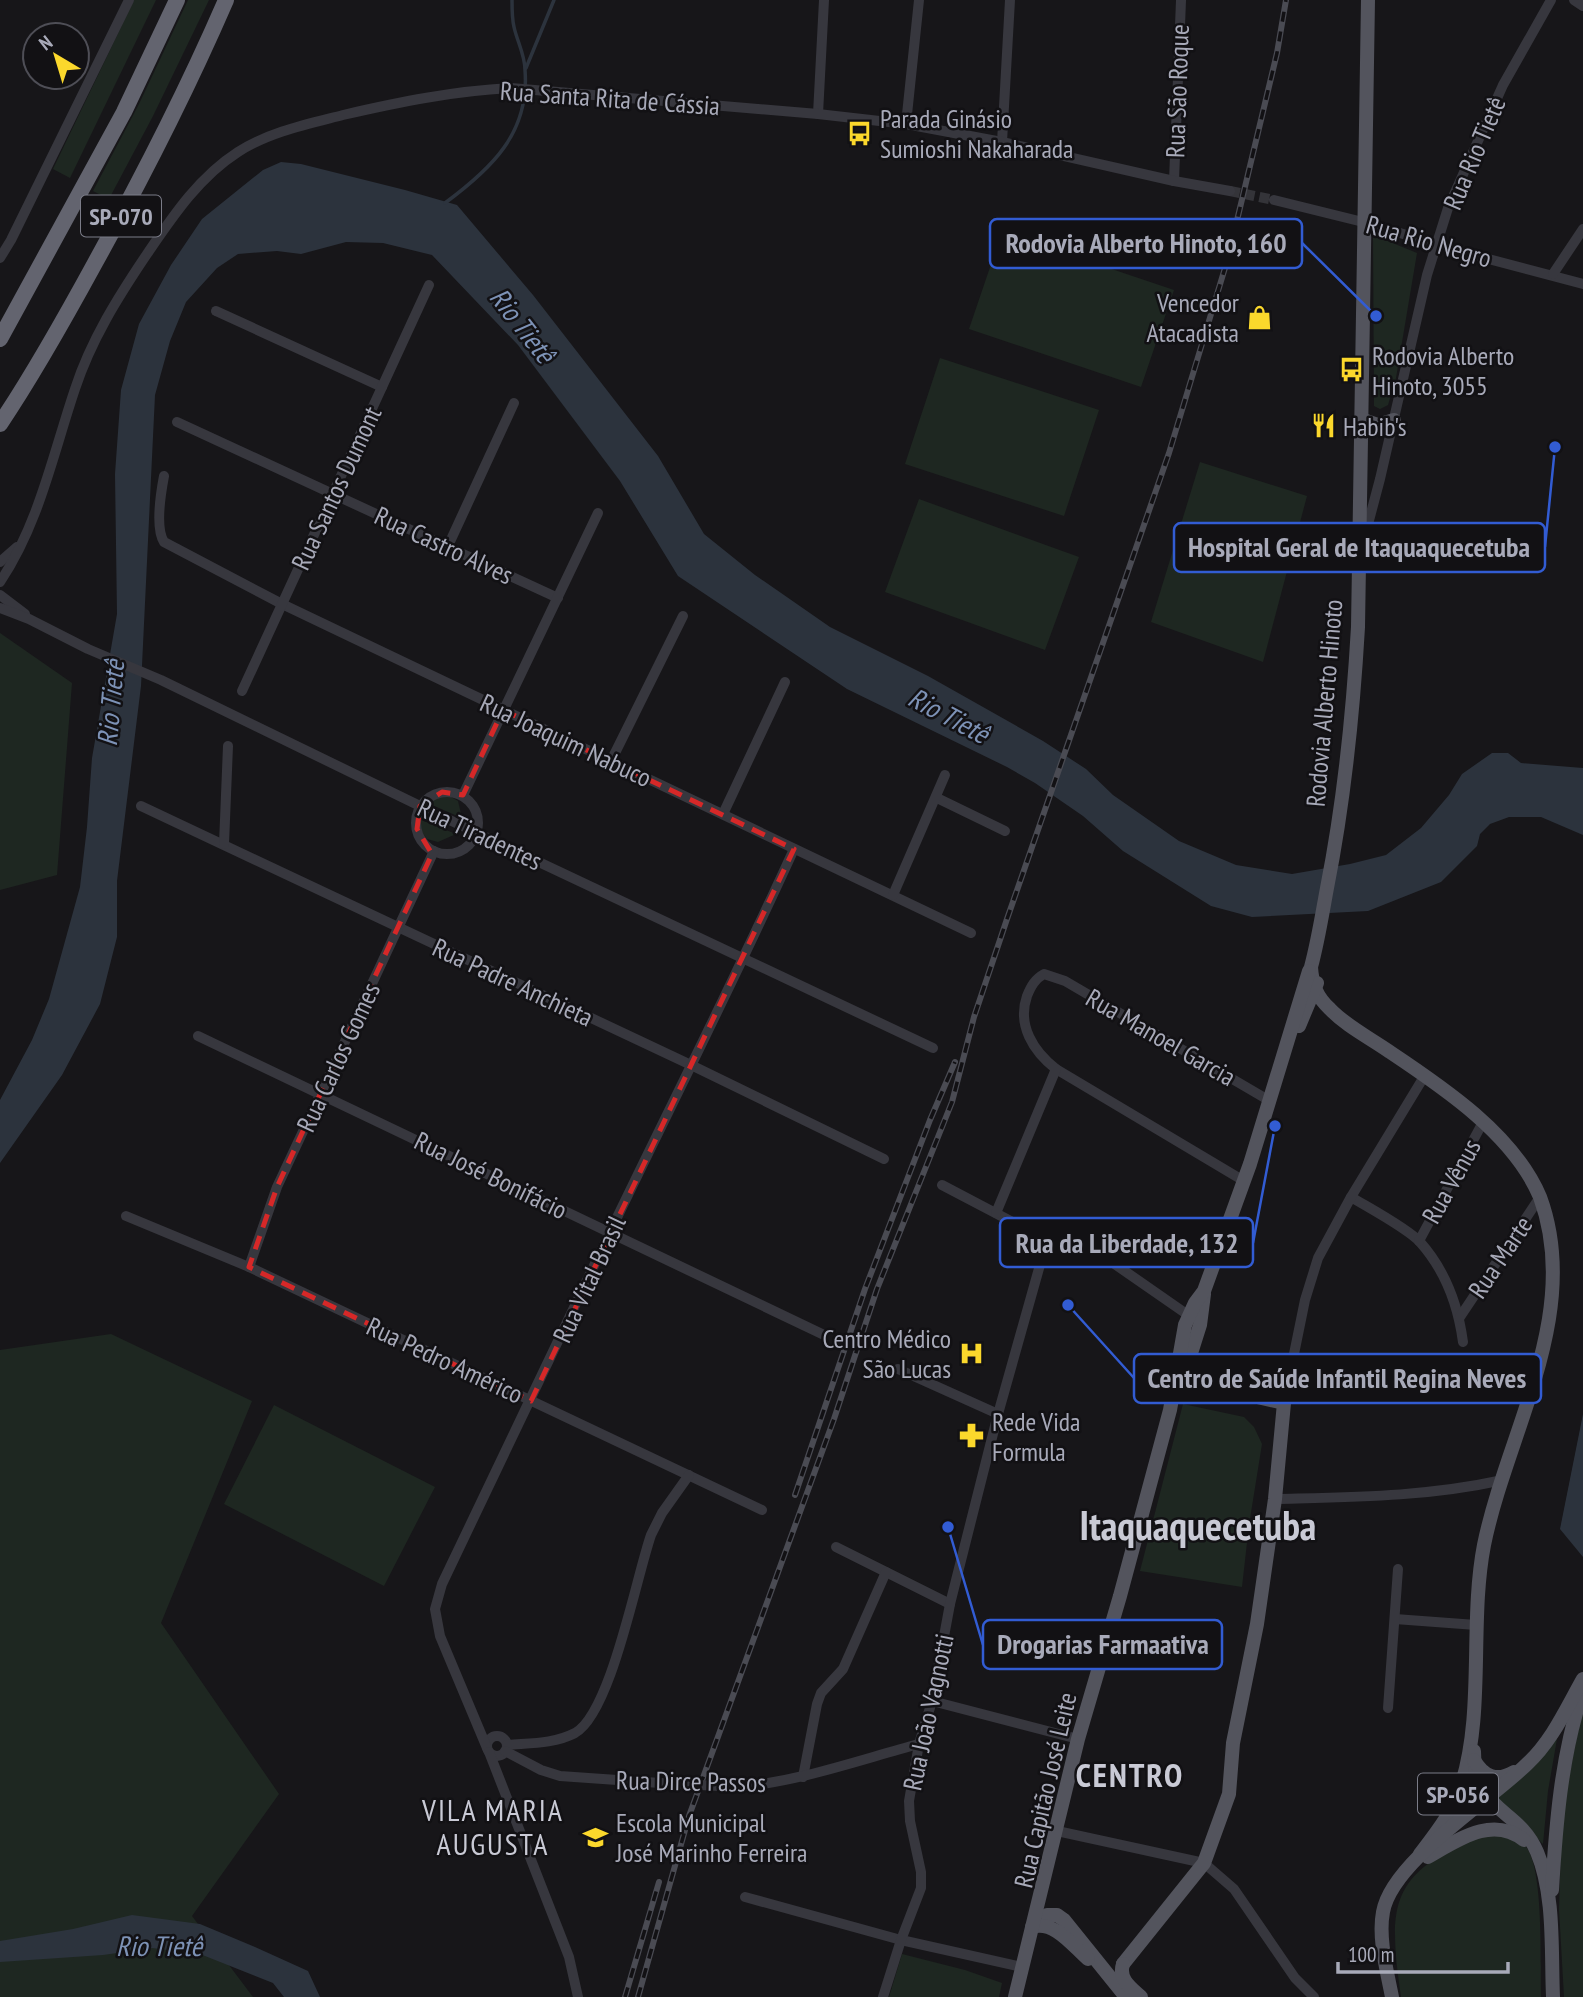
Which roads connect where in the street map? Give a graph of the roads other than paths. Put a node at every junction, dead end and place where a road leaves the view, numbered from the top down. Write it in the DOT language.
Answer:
graph roads {
  1 [pos="130,0"];
  2 [pos="177,0"];
  3 [pos="226,0"];
  4 [pos="824,0"];
  5 [pos="919,0"];
  6 [pos="1010,0"];
  7 [pos="1181,0"];
  8 [pos="1368,0"];
  9 [pos="1551,0"];
  10 [pos="1574,0"];
  11 [pos="1583,6"];
  12 [pos="818,114"];
  13 [pos="906,124"];
  14 [pos="1002,142"];
  15 [pos="1174,181"];
  16 [pos="1230,191"];
  17 [pos="1274,200"];
  18 [pos="1363,222"];
  19 [pos="1583,229"];
  20 [pos="1436,245"];
  21 [pos="0,258"];
  22 [pos="1553,274"];
  23 [pos="1583,284"];
  24 [pos="429,285"];
  25 [pos="216,312"];
  26 [pos="0,339"];
  27 [pos="382,387"];
  28 [pos="514,403"];
  29 [pos="1362,419"];
  30 [pos="1394,419"];
  31 [pos="177,422"];
  32 [pos="0,424"];
  33 [pos="164,476"];
  34 [pos="334,495"];
  35 [pos="597,513"];
  36 [pos="19,545"];
  37 [pos="448,546"];
  38 [pos="1358,559"];
  39 [pos="0,562"];
  40 [pos="0,582"];
  41 [pos="0,595"];
  42 [pos="558,598"];
  43 [pos="282,604"];
  44 [pos="0,608"];
  45 [pos="684,616"];
  46 [pos="29,619"];
  47 [pos="786,682"];
  48 [pos="242,691"];
  49 [pos="503,710"];
  50 [pos="228,746"];
  51 [pos="611,761"];
  52 [pos="945,775"];
  53 [pos="463,795"];
  54 [pos="937,798"];
  55 [pos="141,806"];
  56 [pos="421,806"];
  57 [pos="723,814"];
  58 [pos="1005,831"];
  59 [pos="477,833"];
  60 [pos="224,844"];
  61 [pos="794,849"];
  62 [pos="433,851"];
  63 [pos="893,895"];
  64 [pos="399,928"];
  65 [pos="971,933"];
  66 [pos="1317,942"];
  67 [pos="745,958"];
  68 [pos="1311,967"];
  69 [pos="1315,990"];
  70 [pos="1341,1019"];
  71 [pos="1301,1021"];
  72 [pos="198,1036"];
  73 [pos="933,1048"];
  74 [pos="691,1065"];
  75 [pos="1281,1067"];
  76 [pos="1056,1069"];
  77 [pos="1425,1075"];
  78 [pos="320,1093"];
  79 [pos="1270,1101"];
  80 [pos="1483,1122"];
  81 [pos="884,1159"];
  82 [pos="1244,1181"];
  83 [pos="942,1185"];
  84 [pos="1351,1197"];
  85 [pos="1540,1197"];
  86 [pos="996,1213"];
  87 [pos="126,1216"];
  88 [pos="610,1232"];
  89 [pos="1047,1240"];
  90 [pos="1419,1241"];
  91 [pos="249,1267"];
  92 [pos="1204,1291"];
  93 [pos="1188,1315"];
  94 [pos="1460,1317"];
  95 [pos="822,1334"];
  96 [pos="1463,1342"];
  97 [pos="1189,1357"];
  98 [pos="898,1369"];
  99 [pos="1196,1382"];
  100 [pos="531,1401"];
  101 [pos="1284,1403"];
  102 [pos="1170,1410"];
  103 [pos="998,1414"];
  104 [pos="689,1475"];
  105 [pos="1503,1480"];
  106 [pos="1275,1499"];
  107 [pos="762,1510"];
  108 [pos="836,1547"];
  109 [pos="1398,1569"];
  110 [pos="886,1572"];
  111 [pos="950,1604"];
  112 [pos="1395,1619"];
  113 [pos="1476,1625"];
  114 [pos="1583,1679"];
  115 [pos="1583,1688"];
  116 [pos="932,1701"];
  117 [pos="1388,1708"];
  118 [pos="472,1714"];
  119 [pos="1472,1725"];
  120 [pos="495,1737"];
  121 [pos="1078,1739"];
  122 [pos="919,1744"];
  123 [pos="488,1750"];
  124 [pos="505,1750"];
  125 [pos="1474,1760"];
  126 [pos="1528,1764"];
  127 [pos="803,1777"];
  128 [pos="500,1784"];
  129 [pos="1488,1798"];
  130 [pos="1057,1831"];
  131 [pos="1536,1850"];
  132 [pos="1420,1854"];
  133 [pos="1204,1863"];
  134 [pos="1402,1875"];
  135 [pos="1041,1894"];
  136 [pos="745,1897"];
  137 [pos="1047,1914"];
  138 [pos="1551,1923"];
  139 [pos="1032,1927"];
  140 [pos="1078,1935"];
  141 [pos="901,1940"];
  142 [pos="1123,1964"];
  143 [pos="1022,1967"];
  144 [pos="1107,1976"];
  145 [pos="578,1994"];
  146 [pos="883,1997"];
  147 [pos="1015,1997"];
  148 [pos="1126,1997"];
  149 [pos="1141,1997"];
  150 [pos="1314,1997"];
  151 [pos="1392,1997"];
  152 [pos="1553,1997"];
  1 -- 21 [label="street"];
  2 -- 26 [label="highway, SP-070"];
  3 -- 32 [label="highway, SP-070"];
  4 -- 12 [label="street"];
  5 -- 13 [label="street"];
  6 -- 14 [label="street"];
  7 -- 15 [label="street, Rua São Roque"];
  8 -- 18 [label="main road, Rodovia Alberto Hinoto"];
  9 -- 20 [label="street, Rua Rio Tietê"];
  10 -- 11 [label="street"];
  12 -- 13 [label="street, Rua Santa Rita de Cássia"];
  12 -- 36 [label="street, Rua Santa Rita de Cássia"];
  13 -- 14 [label="street, Rua Santa Rita de Cássia"];
  14 -- 15 [label="street, Rua Santa Rita de Cássia"];
  15 -- 16 [label="street, Rua Santa Rita de Cássia"];
  17 -- 18 [label="street, Rua Rio Negro"];
  18 -- 20 [label="street, Rua Rio Negro"];
  18 -- 29 [label="main road, Rodovia Alberto Hinoto"];
  19 -- 22 [label="street"];
  20 -- 22 [label="street, Rua Rio Negro"];
  20 -- 30 [label="street, Rua Rio Tietê"];
  22 -- 23 [label="street, Rua Rio Negro"];
  24 -- 27 [label="street, Rua Santos Dumont"];
  25 -- 27 [label="street"];
  27 -- 34 [label="street, Rua Santos Dumont"];
  28 -- 37 [label="street"];
  29 -- 30 [label="main road"];
  29 -- 38 [label="main road, Rodovia Alberto Hinoto"];
  30 -- 38 [label="street, Rua Rio Tietê"];
  31 -- 34 [label="street, Rua Castro Alves"];
  33 -- 43 [label="street, Rua Joaquim Nabuco"];
  34 -- 37 [label="street, Rua Castro Alves"];
  34 -- 43 [label="street, Rua Santos Dumont"];
  35 -- 42 [label="street"];
  36 -- 39 [label="street, Rua Santa Rita de Cássia"];
  36 -- 40 [label="street, Rua Santa Rita de Cássia"];
  37 -- 42 [label="street, Rua Castro Alves"];
  38 -- 66 [label="main road, Rodovia Alberto Hinoto"];
  41 -- 46 [label="street, Rua Tiradentes"];
  42 -- 49 [label="street"];
  43 -- 48 [label="street, Rua Santos Dumont"];
  43 -- 49 [label="street, Rua Joaquim Nabuco"];
  44 -- 46 [label="street, Rua Tiradentes"];
  45 -- 51 [label="street"];
  46 -- 56 [label="street, Rua Tiradentes"];
  47 -- 57 [label="street"];
  49 -- 51 [label="street, Rua Joaquim Nabuco"];
  49 -- 53 [label="street"];
  50 -- 60 [label="street"];
  51 -- 57 [label="street, Rua Joaquim Nabuco"];
  52 -- 54 [label="street"];
  53 -- 56 [label="street"];
  53 -- 59 [label="street"];
  54 -- 58 [label="street"];
  54 -- 63 [label="street"];
  55 -- 60 [label="street, Rua Padre Anchieta"];
  56 -- 59 [label="street, Rua Tiradentes"];
  56 -- 62 [label="street"];
  57 -- 61 [label="street, Rua Joaquim Nabuco"];
  59 -- 62 [label="street"];
  59 -- 67 [label="street, Rua Tiradentes"];
  60 -- 64 [label="street, Rua Padre Anchieta"];
  61 -- 63 [label="street, Rua Joaquim Nabuco"];
  61 -- 67 [label="street, Rua Vital Brasil"];
  62 -- 64 [label="street, Rua Carlos Gomes"];
  63 -- 65 [label="street, Rua Joaquim Nabuco"];
  64 -- 74 [label="street, Rua Padre Anchieta"];
  64 -- 78 [label="street, Rua Carlos Gomes"];
  66 -- 68 [label="main road, Rodovia Alberto Hinoto"];
  66 -- 69 [label="main road, Rodovia Alberto Hinoto"];
  67 -- 73 [label="street, Rua Tiradentes"];
  67 -- 74 [label="street, Rua Vital Brasil"];
  68 -- 69 [label="main road, Rodovia Alberto Hinoto"];
  68 -- 75 [label="main road"];
  69 -- 70 [label="main road, SP-056"];
  69 -- 71 [label="main road"];
  70 -- 71 [label="main road"];
  70 -- 77 [label="main road, SP-056"];
  71 -- 75 [label="main road"];
  72 -- 78 [label="street, Rua José Bonifácio"];
  74 -- 81 [label="street, Rua Padre Anchieta"];
  74 -- 88 [label="street, Rua Vital Brasil"];
  75 -- 79 [label="main road"];
  76 -- 79 [label="street, Rua Manoel Garcia"];
  76 -- 82 [label="street"];
  76 -- 86 [label="street"];
  77 -- 80 [label="main road, SP-056"];
  77 -- 84 [label="street"];
  78 -- 88 [label="street, Rua José Bonifácio"];
  78 -- 91 [label="street, Rua Carlos Gomes"];
  79 -- 82 [label="main road"];
  80 -- 85 [label="main road, SP-056"];
  80 -- 90 [label="street, Rua Vênus"];
  82 -- 92 [label="main road"];
  83 -- 86 [label="street"];
  84 -- 90 [label="street"];
  84 -- 101 [label="street"];
  85 -- 94 [label="street, Rua Marte"];
  85 -- 105 [label="main road, SP-056"];
  86 -- 89 [label="street"];
  87 -- 91 [label="street, Rua Pedro Américo"];
  88 -- 95 [label="street, Rua José Bonifácio"];
  88 -- 100 [label="street, Rua Vital Brasil"];
  89 -- 93 [label="street"];
  89 -- 103 [label="street, Rua João Vagnotti"];
  90 -- 94 [label="street"];
  91 -- 100 [label="street, Rua Pedro Américo"];
  92 -- 93 [label="main road"];
  92 -- 97 [label="main road"];
  93 -- 97 [label="main road"];
  93 -- 102 [label="main road, Rua Capitão José Leite"];
  94 -- 96 [label="street"];
  97 -- 99 [label="main road"];
  98 -- 103 [label="street"];
  99 -- 101 [label="main road"];
  99 -- 102 [label="main road"];
  100 -- 104 [label="street, Rua Pedro Américo"];
  100 -- 118 [label="street, Rua Vital Brasil"];
  101 -- 106 [label="main road"];
  102 -- 121 [label="main road, Rua Capitão José Leite"];
  103 -- 111 [label="street, Rua João Vagnotti"];
  104 -- 107 [label="street, Rua Pedro Américo"];
  104 -- 124 [label="street"];
  105 -- 106 [label="street"];
  105 -- 113 [label="main road, SP-056"];
  106 -- 133 [label="main road"];
  108 -- 110 [label="street"];
  109 -- 112 [label="street"];
  110 -- 111 [label="street"];
  110 -- 127 [label="street"];
  111 -- 116 [label="street, Rua João Vagnotti"];
  112 -- 113 [label="street"];
  112 -- 117 [label="street"];
  113 -- 119 [label="main road, SP-056"];
  114 -- 126 [label="main road"];
  115 -- 138 [label="main road"];
  116 -- 121 [label="street"];
  116 -- 122 [label="street, Rua João Vagnotti"];
  118 -- 120 [label="street, Rua Vital Brasil"];
  118 -- 123 [label="street, Rua Vital Brasil"];
  119 -- 125 [label="main road, SP-056"];
  119 -- 132 [label="main road, SP-056"];
  120 -- 123 [label="street"];
  120 -- 124 [label="street, Rua Vital Brasil"];
  121 -- 130 [label="main road, Rua Capitão José Leite"];
  122 -- 127 [label="street, Rua Dirce Passos"];
  122 -- 141 [label="street, Rua João Vagnotti"];
  123 -- 124 [label="street"];
  123 -- 128 [label="street, Rua Vital Brasil"];
  124 -- 127 [label="street, Rua Dirce Passos, bridge"];
  124 -- 128 [label="street, Rua Vital Brasil"];
  125 -- 126 [label="main road"];
  125 -- 129 [label="main road, SP-056"];
  126 -- 129 [label="main road"];
  128 -- 145 [label="street, Rua Vital Brasil"];
  129 -- 131 [label="main road, SP-056"];
  129 -- 132 [label="main road"];
  130 -- 133 [label="street"];
  130 -- 135 [label="main road, Rua Capitão José Leite"];
  131 -- 134 [label="main road"];
  131 -- 138 [label="main road, SP-056"];
  132 -- 134 [label="main road, SP-056"];
  133 -- 142 [label="main road"];
  133 -- 150 [label="street"];
  134 -- 151 [label="main road, SP-056"];
  135 -- 137 [label="main road, Rua Capitão José Leite"];
  135 -- 139 [label="main road"];
  136 -- 141 [label="street"];
  137 -- 139 [label="main road"];
  137 -- 140 [label="main road"];
  138 -- 152 [label="main road, SP-056"];
  139 -- 143 [label="main road"];
  139 -- 144 [label="main road"];
  140 -- 142 [label="main road"];
  140 -- 144 [label="main road"];
  141 -- 143 [label="street"];
  141 -- 146 [label="street, Rua João Vagnotti"];
  142 -- 149 [label="main road"];
  143 -- 147 [label="main road"];
  144 -- 148 [label="main road"];
}
